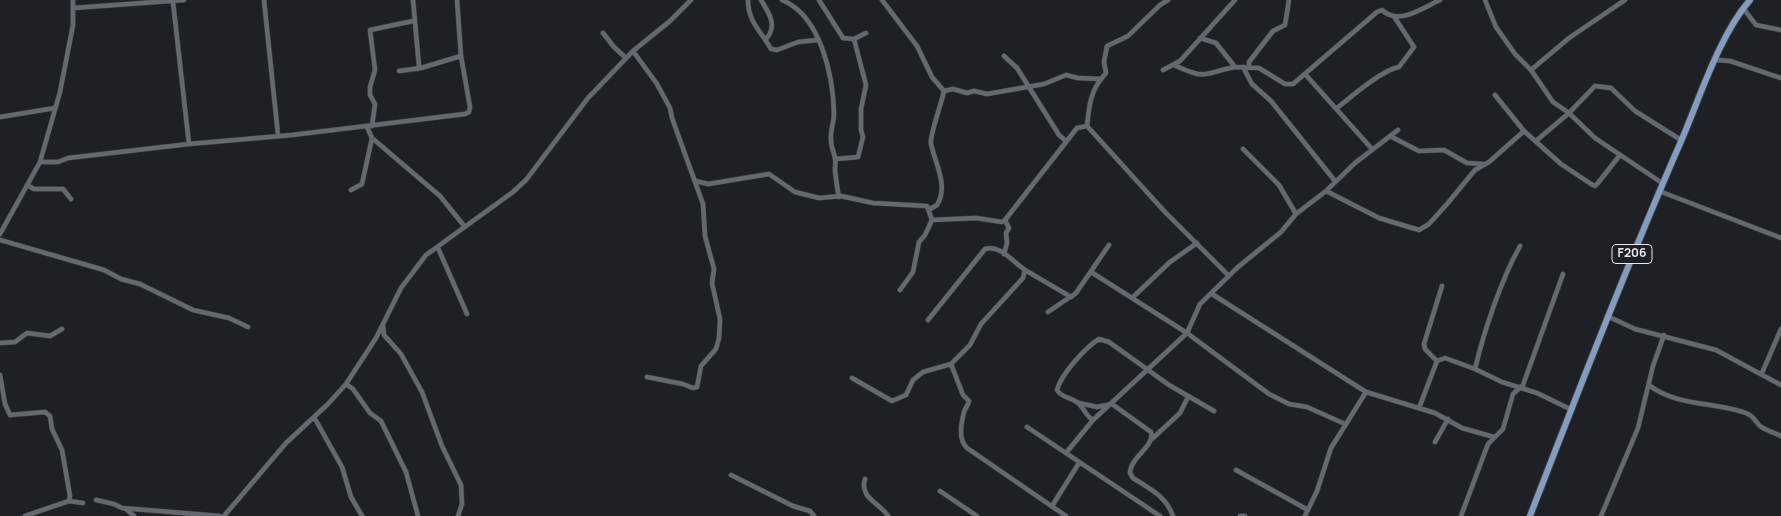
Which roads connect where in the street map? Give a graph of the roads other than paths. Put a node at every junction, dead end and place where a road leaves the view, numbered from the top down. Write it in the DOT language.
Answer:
graph roads {
  1 [pos="73,0"];
  2 [pos="184,0"];
  3 [pos="264,0"];
  4 [pos="413,0"];
  5 [pos="457,0"];
  6 [pos="691,0"];
  7 [pos="748,0"];
  8 [pos="761,0"];
  9 [pos="782,0"];
  10 [pos="819,0"];
  11 [pos="882,0"];
  12 [pos="1168,0"];
  13 [pos="1236,0"];
  14 [pos="1289,0"];
  15 [pos="1440,0"];
  16 [pos="1485,0"];
  17 [pos="1625,0"];
  18 [pos="1750,0"];
  19 [pos="173,2"];
  20 [pos="73,8"];
  21 [pos="1743,8"];
  22 [pos="1395,18"];
  23 [pos="414,21"];
  24 [pos="1781,30"];
  25 [pos="603,32"];
  26 [pos="866,33"];
  27 [pos="1200,38"];
  28 [pos="766,39"];
  29 [pos="854,39"];
  30 [pos="818,40"];
  31 [pos="633,51"];
  32 [pos="462,56"];
  33 [pos="1004,56"];
  34 [pos="626,58"];
  35 [pos="1716,60"];
  36 [pos="1174,65"];
  37 [pos="1235,67"];
  38 [pos="1246,67"];
  39 [pos="417,69"];
  40 [pos="1163,70"];
  41 [pos="1531,70"];
  42 [pos="399,71"];
  43 [pos="1305,74"];
  44 [pos="1781,78"];
  45 [pos="1101,79"];
  46 [pos="1029,87"];
  47 [pos="944,91"];
  48 [pos="1495,95"];
  49 [pos="55,108"];
  50 [pos="1337,108"];
  51 [pos="1569,113"];
  52 [pos="0,117"];
  53 [pos="369,126"];
  54 [pos="1086,126"];
  55 [pos="1398,130"];
  56 [pos="1524,131"];
  57 [pos="278,135"];
  58 [pos="1390,136"];
  59 [pos="372,138"];
  60 [pos="1537,140"];
  61 [pos="1681,140"];
  62 [pos="1066,141"];
  63 [pos="189,144"];
  64 [pos="1243,149"];
  65 [pos="1372,150"];
  66 [pos="1620,155"];
  67 [pos="836,158"];
  68 [pos="40,162"];
  69 [pos="1489,162"];
  70 [pos="696,181"];
  71 [pos="1335,181"];
  72 [pos="1662,183"];
  73 [pos="27,185"];
  74 [pos="351,190"];
  75 [pos="1326,191"];
  76 [pos="1659,191"];
  77 [pos="839,196"];
  78 [pos="71,199"];
  79 [pos="930,208"];
  80 [pos="1296,214"];
  81 [pos="932,220"];
  82 [pos="1005,220"];
  83 [pos="465,227"];
  84 [pos="0,234"];
  85 [pos="1781,238"];
  86 [pos="0,240"];
  87 [pos="1197,243"];
  88 [pos="1109,245"];
  89 [pos="1520,246"];
  90 [pos="438,248"];
  91 [pos="1004,254"];
  92 [pos="1025,270"];
  93 [pos="1091,272"];
  94 [pos="1563,274"];
  95 [pos="1229,276"];
  96 [pos="1442,286"];
  97 [pos="900,290"];
  98 [pos="1212,294"];
  99 [pos="1071,297"];
  100 [pos="1132,298"];
  101 [pos="1048,312"];
  102 [pos="468,314"];
  103 [pos="1607,316"];
  104 [pos="928,320"];
  105 [pos="383,325"];
  106 [pos="248,328"];
  107 [pos="62,329"];
  108 [pos="1781,329"];
  109 [pos="1187,333"];
  110 [pos="1664,335"];
  111 [pos="0,343"];
  112 [pos="1437,361"];
  113 [pos="951,364"];
  114 [pos="1148,368"];
  115 [pos="1475,369"];
  116 [pos="1762,373"];
  117 [pos="0,375"];
  118 [pos="647,377"];
  119 [pos="852,378"];
  120 [pos="346,384"];
  121 [pos="1781,384"];
  122 [pos="1648,385"];
  123 [pos="1519,388"];
  124 [pos="1366,392"];
  125 [pos="1188,397"];
  126 [pos="1080,403"];
  127 [pos="1112,404"];
  128 [pos="1418,408"];
  129 [pos="1572,410"];
  130 [pos="1214,411"];
  131 [pos="314,417"];
  132 [pos="1448,419"];
  133 [pos="1093,420"];
  134 [pos="1345,424"];
  135 [pos="1027,427"];
  136 [pos="1781,436"];
  137 [pos="1494,438"];
  138 [pos="1151,440"];
  139 [pos="1434,442"];
  140 [pos="1066,453"];
  141 [pos="1079,463"];
  142 [pos="1236,470"];
  143 [pos="731,475"];
  144 [pos="866,479"];
  145 [pos="940,491"];
  146 [pos="96,500"];
  147 [pos="69,501"];
  148 [pos="83,504"];
  149 [pos="1052,506"];
  150 [pos="126,508"];
  151 [pos="1308,510"];
  152 [pos="25,516"];
  153 [pos="134,516"];
  154 [pos="220,516"];
  155 [pos="224,516"];
  156 [pos="362,516"];
  157 [pos="418,516"];
  158 [pos="458,516"];
  159 [pos="814,516"];
  160 [pos="888,516"];
  161 [pos="977,516"];
  162 [pos="1066,516"];
  163 [pos="1160,516"];
  164 [pos="1173,516"];
  165 [pos="1240,516"];
  166 [pos="1246,516"];
  167 [pos="1305,516"];
  168 [pos="1461,516"];
  169 [pos="1530,516"];
  170 [pos="1601,516"];
  1 -- 20 [label="street"];
  2 -- 19 [label="street"];
  3 -- 57 [label="street"];
  4 -- 23 [label="street"];
  5 -- 32 [label="street"];
  6 -- 31 [label="street"];
  7 -- 28 [label="street"];
  8 -- 28 [label="street"];
  9 -- 30 [label="street"];
  10 -- 29 [label="street"];
  11 -- 47 [label="street"];
  12 -- 45 [label="street"];
  13 -- 27 [label="street"];
  14 -- 38 [label="street"];
  15 -- 22 [label="street"];
  16 -- 41 [label="street"];
  17 -- 41 [label="street"];
  18 -- 21 [label="main road, F206"];
  19 -- 20 [label="street"];
  19 -- 63 [label="street"];
  20 -- 49 [label="street"];
  21 -- 24 [label="street"];
  21 -- 35 [label="main road, F206"];
  22 -- 43 [label="street"];
  22 -- 50 [label="street"];
  23 -- 39 [label="street"];
  23 -- 53 [label="street"];
  25 -- 34 [label="street"];
  26 -- 29 [label="street"];
  27 -- 36 [label="street"];
  27 -- 37 [label="street"];
  28 -- 30 [label="street"];
  29 -- 67 [label="street"];
  30 -- 67 [label="street"];
  31 -- 34 [label="street"];
  31 -- 70 [label="street"];
  32 -- 39 [label="street"];
  32 -- 53 [label="street"];
  33 -- 46 [label="street"];
  34 -- 83 [label="street"];
  35 -- 44 [label="street"];
  35 -- 61 [label="main road, F206"];
  36 -- 37 [label="street"];
  36 -- 40 [label="street"];
  37 -- 38 [label="street"];
  38 -- 43 [label="street"];
  38 -- 71 [label="street"];
  39 -- 42 [label="street"];
  41 -- 51 [label="street"];
  43 -- 50 [label="street"];
  45 -- 46 [label="street"];
  45 -- 54 [label="street"];
  46 -- 47 [label="street"];
  46 -- 62 [label="street"];
  47 -- 79 [label="street"];
  48 -- 56 [label="street"];
  49 -- 52 [label="street"];
  49 -- 68 [label="street"];
  50 -- 65 [label="street"];
  51 -- 60 [label="street"];
  51 -- 61 [label="street"];
  51 -- 66 [label="street"];
  53 -- 57 [label="street"];
  53 -- 59 [label="street"];
  54 -- 62 [label="street"];
  54 -- 87 [label="street"];
  55 -- 58 [label="street"];
  56 -- 60 [label="street"];
  56 -- 69 [label="street"];
  57 -- 63 [label="street"];
  58 -- 65 [label="street"];
  58 -- 69 [label="street"];
  59 -- 74 [label="street"];
  59 -- 83 [label="street"];
  60 -- 66 [label="street"];
  61 -- 72 [label="main road, F206"];
  62 -- 82 [label="street"];
  63 -- 68 [label="street"];
  64 -- 80 [label="street"];
  65 -- 71 [label="street"];
  66 -- 72 [label="street"];
  67 -- 77 [label="street"];
  68 -- 73 [label="street"];
  69 -- 75 [label="street"];
  70 -- 77 [label="street"];
  70 -- 118 [label="street"];
  71 -- 75 [label="street"];
  72 -- 76 [label="main road, F206"];
  73 -- 78 [label="street"];
  73 -- 84 [label="street"];
  75 -- 80 [label="street"];
  76 -- 85 [label="street"];
  76 -- 103 [label="main road, F206"];
  77 -- 79 [label="street"];
  79 -- 81 [label="street"];
  80 -- 95 [label="street"];
  81 -- 82 [label="street"];
  81 -- 97 [label="street"];
  82 -- 91 [label="street"];
  83 -- 90 [label="street"];
  86 -- 106 [label="street"];
  87 -- 95 [label="street"];
  87 -- 100 [label="street"];
  88 -- 93 [label="street"];
  89 -- 115 [label="street"];
  90 -- 102 [label="street"];
  90 -- 105 [label="street"];
  91 -- 92 [label="street"];
  91 -- 104 [label="street"];
  92 -- 99 [label="street"];
  92 -- 113 [label="street"];
  93 -- 99 [label="street"];
  93 -- 100 [label="street"];
  94 -- 123 [label="street"];
  95 -- 98 [label="street"];
  96 -- 112 [label="street"];
  98 -- 109 [label="street"];
  98 -- 124 [label="street"];
  99 -- 101 [label="street"];
  100 -- 109 [label="street"];
  103 -- 110 [label="street"];
  103 -- 129 [label="main road, F206"];
  105 -- 120 [label="street"];
  105 -- 158 [label="street"];
  107 -- 111 [label="street"];
  108 -- 116 [label="street"];
  109 -- 114 [label="street"];
  109 -- 134 [label="street"];
  110 -- 116 [label="street"];
  110 -- 122 [label="street"];
  112 -- 115 [label="street"];
  112 -- 128 [label="street"];
  113 -- 119 [label="street"];
  113 -- 149 [label="street"];
  114 -- 125 [label="street"];
  114 -- 126 [label="street"];
  114 -- 127 [label="street"];
  115 -- 123 [label="street"];
  116 -- 121 [label="street"];
  117 -- 147 [label="street"];
  120 -- 131 [label="street"];
  120 -- 157 [label="street"];
  122 -- 136 [label="street"];
  122 -- 170 [label="street"];
  123 -- 129 [label="street"];
  123 -- 137 [label="street"];
  124 -- 128 [label="street"];
  124 -- 134 [label="street"];
  125 -- 130 [label="street"];
  125 -- 138 [label="street"];
  126 -- 127 [label="street"];
  126 -- 133 [label="street"];
  127 -- 133 [label="street"];
  127 -- 138 [label="street"];
  128 -- 132 [label="street"];
  129 -- 169 [label="main road, F206"];
  131 -- 155 [label="street"];
  131 -- 156 [label="street"];
  132 -- 137 [label="street"];
  132 -- 139 [label="street"];
  133 -- 140 [label="street"];
  134 -- 151 [label="street"];
  135 -- 140 [label="street"];
  137 -- 168 [label="street"];
  138 -- 164 [label="street"];
  140 -- 141 [label="street"];
  141 -- 149 [label="street"];
  141 -- 163 [label="street"];
  142 -- 151 [label="street"];
  143 -- 159 [label="street"];
  144 -- 160 [label="street"];
  145 -- 161 [label="street"];
  146 -- 150 [label="street"];
  147 -- 148 [label="street"];
  147 -- 152 [label="street"];
  149 -- 162 [label="street"];
  150 -- 153 [label="street"];
  150 -- 154 [label="street"];
  151 -- 167 [label="street"];
  165 -- 166 [label="street"];
}
